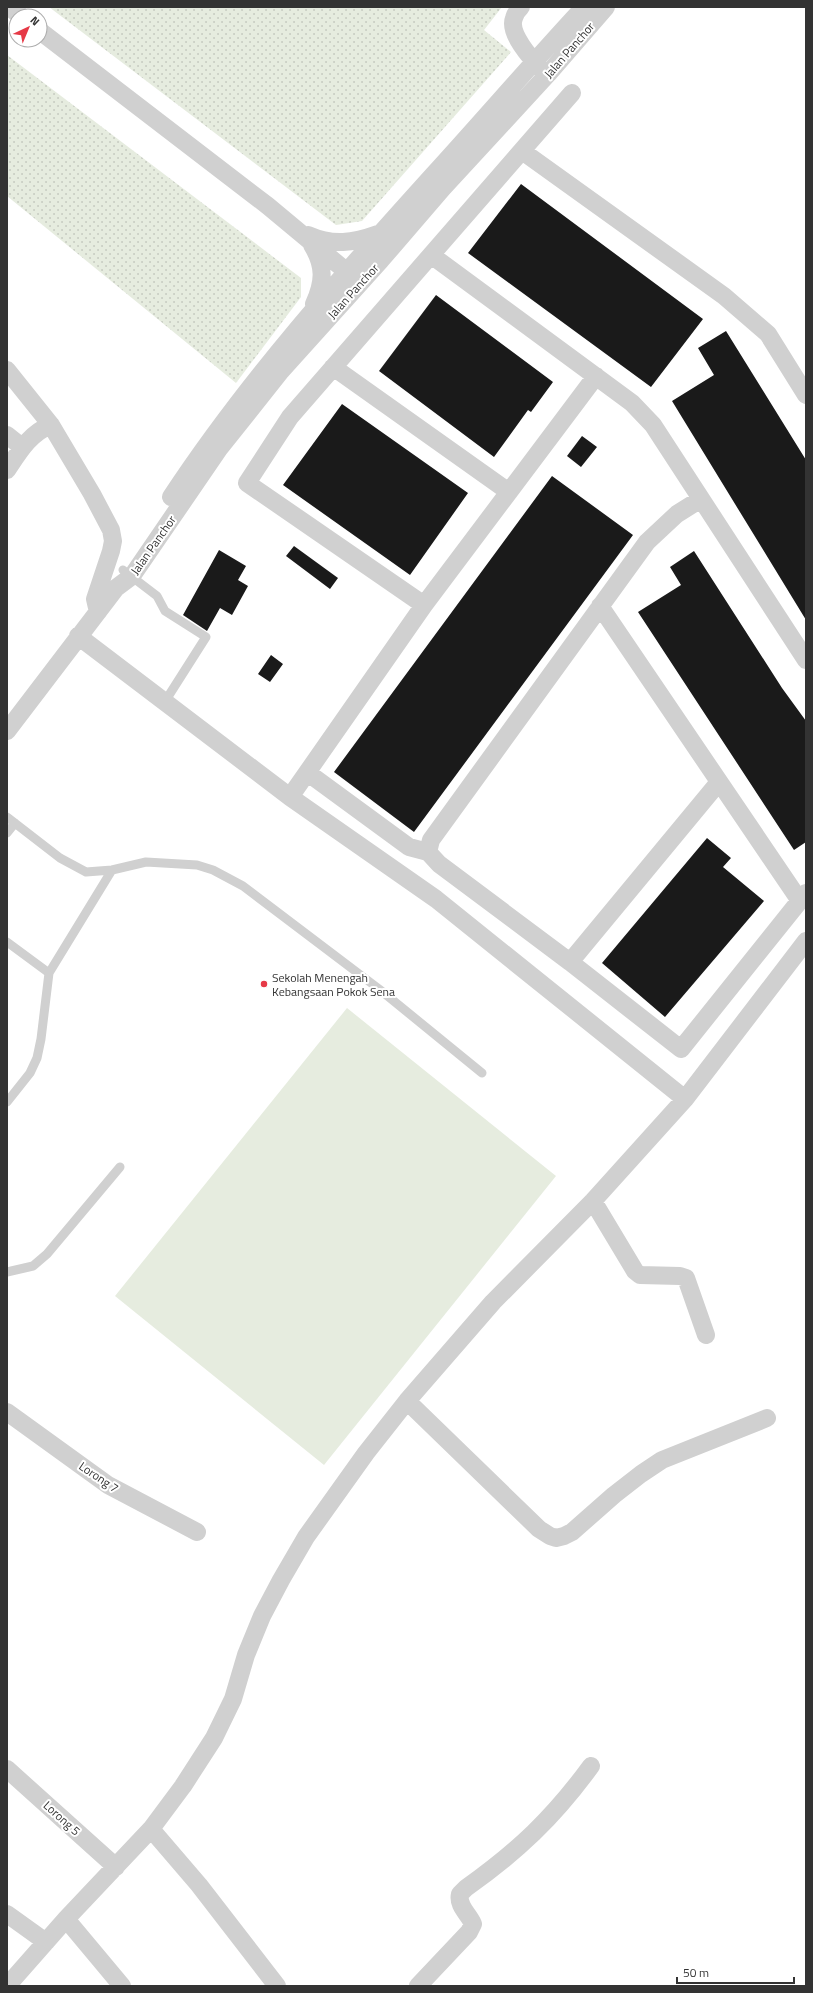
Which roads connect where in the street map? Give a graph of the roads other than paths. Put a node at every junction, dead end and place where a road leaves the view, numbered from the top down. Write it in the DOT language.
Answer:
graph roads {
  1 [pos="521,7"];
  2 [pos="584,7"];
  3 [pos="606,7"];
  4 [pos="48,36"];
  5 [pos="534,61"];
  6 [pos="548,74"];
  7 [pos="572,93"];
  8 [pos="522,151"];
  9 [pos="296,230"];
  10 [pos="378,234"];
  11 [pos="310,242"];
  12 [pos="431,255"];
  13 [pos="382,260"];
  14 [pos="346,271"];
  15 [pos="342,304"];
  16 [pos="309,314"];
  17 [pos="333,367"];
  18 [pos="7,370"];
  19 [pos="596,376"];
  20 [pos="806,395"];
  21 [pos="51,425"];
  22 [pos="7,435"];
  23 [pos="22,447"];
  24 [pos="7,470"];
  25 [pos="509,492"];
  26 [pos="701,499"];
  27 [pos="127,573"];
  28 [pos="424,605"];
  29 [pos="600,606"];
  30 [pos="98,612"];
  31 [pos="78,636"];
  32 [pos="806,660"];
  33 [pos="164,703"];
  34 [pos="7,731"];
  35 [pos="308,773"];
  36 [pos="719,782"];
  37 [pos="290,798"];
  38 [pos="11,820"];
  39 [pos="7,833"];
  40 [pos="428,852"];
  41 [pos="112,870"];
  42 [pos="803,897"];
  43 [pos="806,941"];
  44 [pos="8,944"];
  45 [pos="570,962"];
  46 [pos="49,973"];
  47 [pos="482,1073"];
  48 [pos="686,1099"];
  49 [pos="7,1102"];
  50 [pos="120,1167"];
  51 [pos="594,1201"];
  52 [pos="7,1272"];
  53 [pos="706,1335"];
  54 [pos="407,1401"];
  55 [pos="7,1412"];
  56 [pos="767,1418"];
  57 [pos="197,1532"];
  58 [pos="591,1766"];
  59 [pos="7,1769"];
  60 [pos="151,1829"];
  61 [pos="116,1867"];
  62 [pos="7,1914"];
  63 [pos="66,1919"];
  64 [pos="46,1942"];
  65 [pos="7,1986"];
  66 [pos="122,1986"];
  67 [pos="277,1986"];
  68 [pos="418,1986"];
  1 -- 5 [label="street"];
  2 -- 5 [label="street, Jalan Panchor"];
  3 -- 6 [label="street, Jalan Panchor"];
  4 -- 9 [label="street"];
  5 -- 6 [label="street"];
  5 -- 10 [label="street, Jalan Panchor"];
  6 -- 13 [label="street, Jalan Panchor"];
  7 -- 8 [label="street"];
  8 -- 12 [label="street"];
  8 -- 20 [label="street"];
  9 -- 10 [label="street"];
  9 -- 11 [label="street"];
  10 -- 14 [label="street, Jalan Panchor"];
  11 -- 14 [label="street"];
  11 -- 16 [label="street"];
  12 -- 17 [label="street"];
  12 -- 19 [label="street"];
  13 -- 14 [label="street"];
  13 -- 15 [label="street, Jalan Panchor"];
  14 -- 15 [label="street"];
  14 -- 16 [label="street, Jalan Panchor"];
  15 -- 27 [label="street, Jalan Panchor"];
  16 -- 27 [label="street, Jalan Panchor"];
  17 -- 25 [label="street"];
  17 -- 28 [label="street"];
  18 -- 21 [label="street"];
  19 -- 25 [label="street"];
  19 -- 26 [label="street"];
  21 -- 23 [label="street"];
  21 -- 30 [label="street"];
  22 -- 23 [label="street"];
  23 -- 24 [label="street"];
  25 -- 28 [label="street"];
  26 -- 29 [label="street"];
  26 -- 32 [label="street"];
  27 -- 30 [label="street, Jalan Panchor"];
  27 -- 33 [label="lane"];
  28 -- 35 [label="street"];
  29 -- 36 [label="street"];
  29 -- 40 [label="street"];
  30 -- 31 [label="street, Jalan Panchor"];
  31 -- 33 [label="street"];
  31 -- 34 [label="street, Jalan Panchor"];
  33 -- 37 [label="street"];
  35 -- 37 [label="street"];
  35 -- 40 [label="street"];
  36 -- 42 [label="street"];
  36 -- 45 [label="street"];
  37 -- 48 [label="street"];
  38 -- 39 [label="lane"];
  38 -- 41 [label="lane"];
  40 -- 45 [label="street"];
  41 -- 46 [label="lane"];
  41 -- 47 [label="lane"];
  42 -- 45 [label="street"];
  43 -- 48 [label="street"];
  44 -- 46 [label="lane"];
  46 -- 49 [label="lane"];
  48 -- 51 [label="street"];
  50 -- 52 [label="lane"];
  51 -- 53 [label="street"];
  51 -- 54 [label="street"];
  54 -- 56 [label="street"];
  54 -- 60 [label="street"];
  55 -- 57 [label="street, Lorong 7"];
  58 -- 68 [label="street"];
  59 -- 61 [label="street, Lorong 5"];
  60 -- 61 [label="street"];
  60 -- 67 [label="street"];
  61 -- 63 [label="street"];
  62 -- 64 [label="street"];
  63 -- 64 [label="street"];
  63 -- 66 [label="street"];
  64 -- 65 [label="street"];
}
